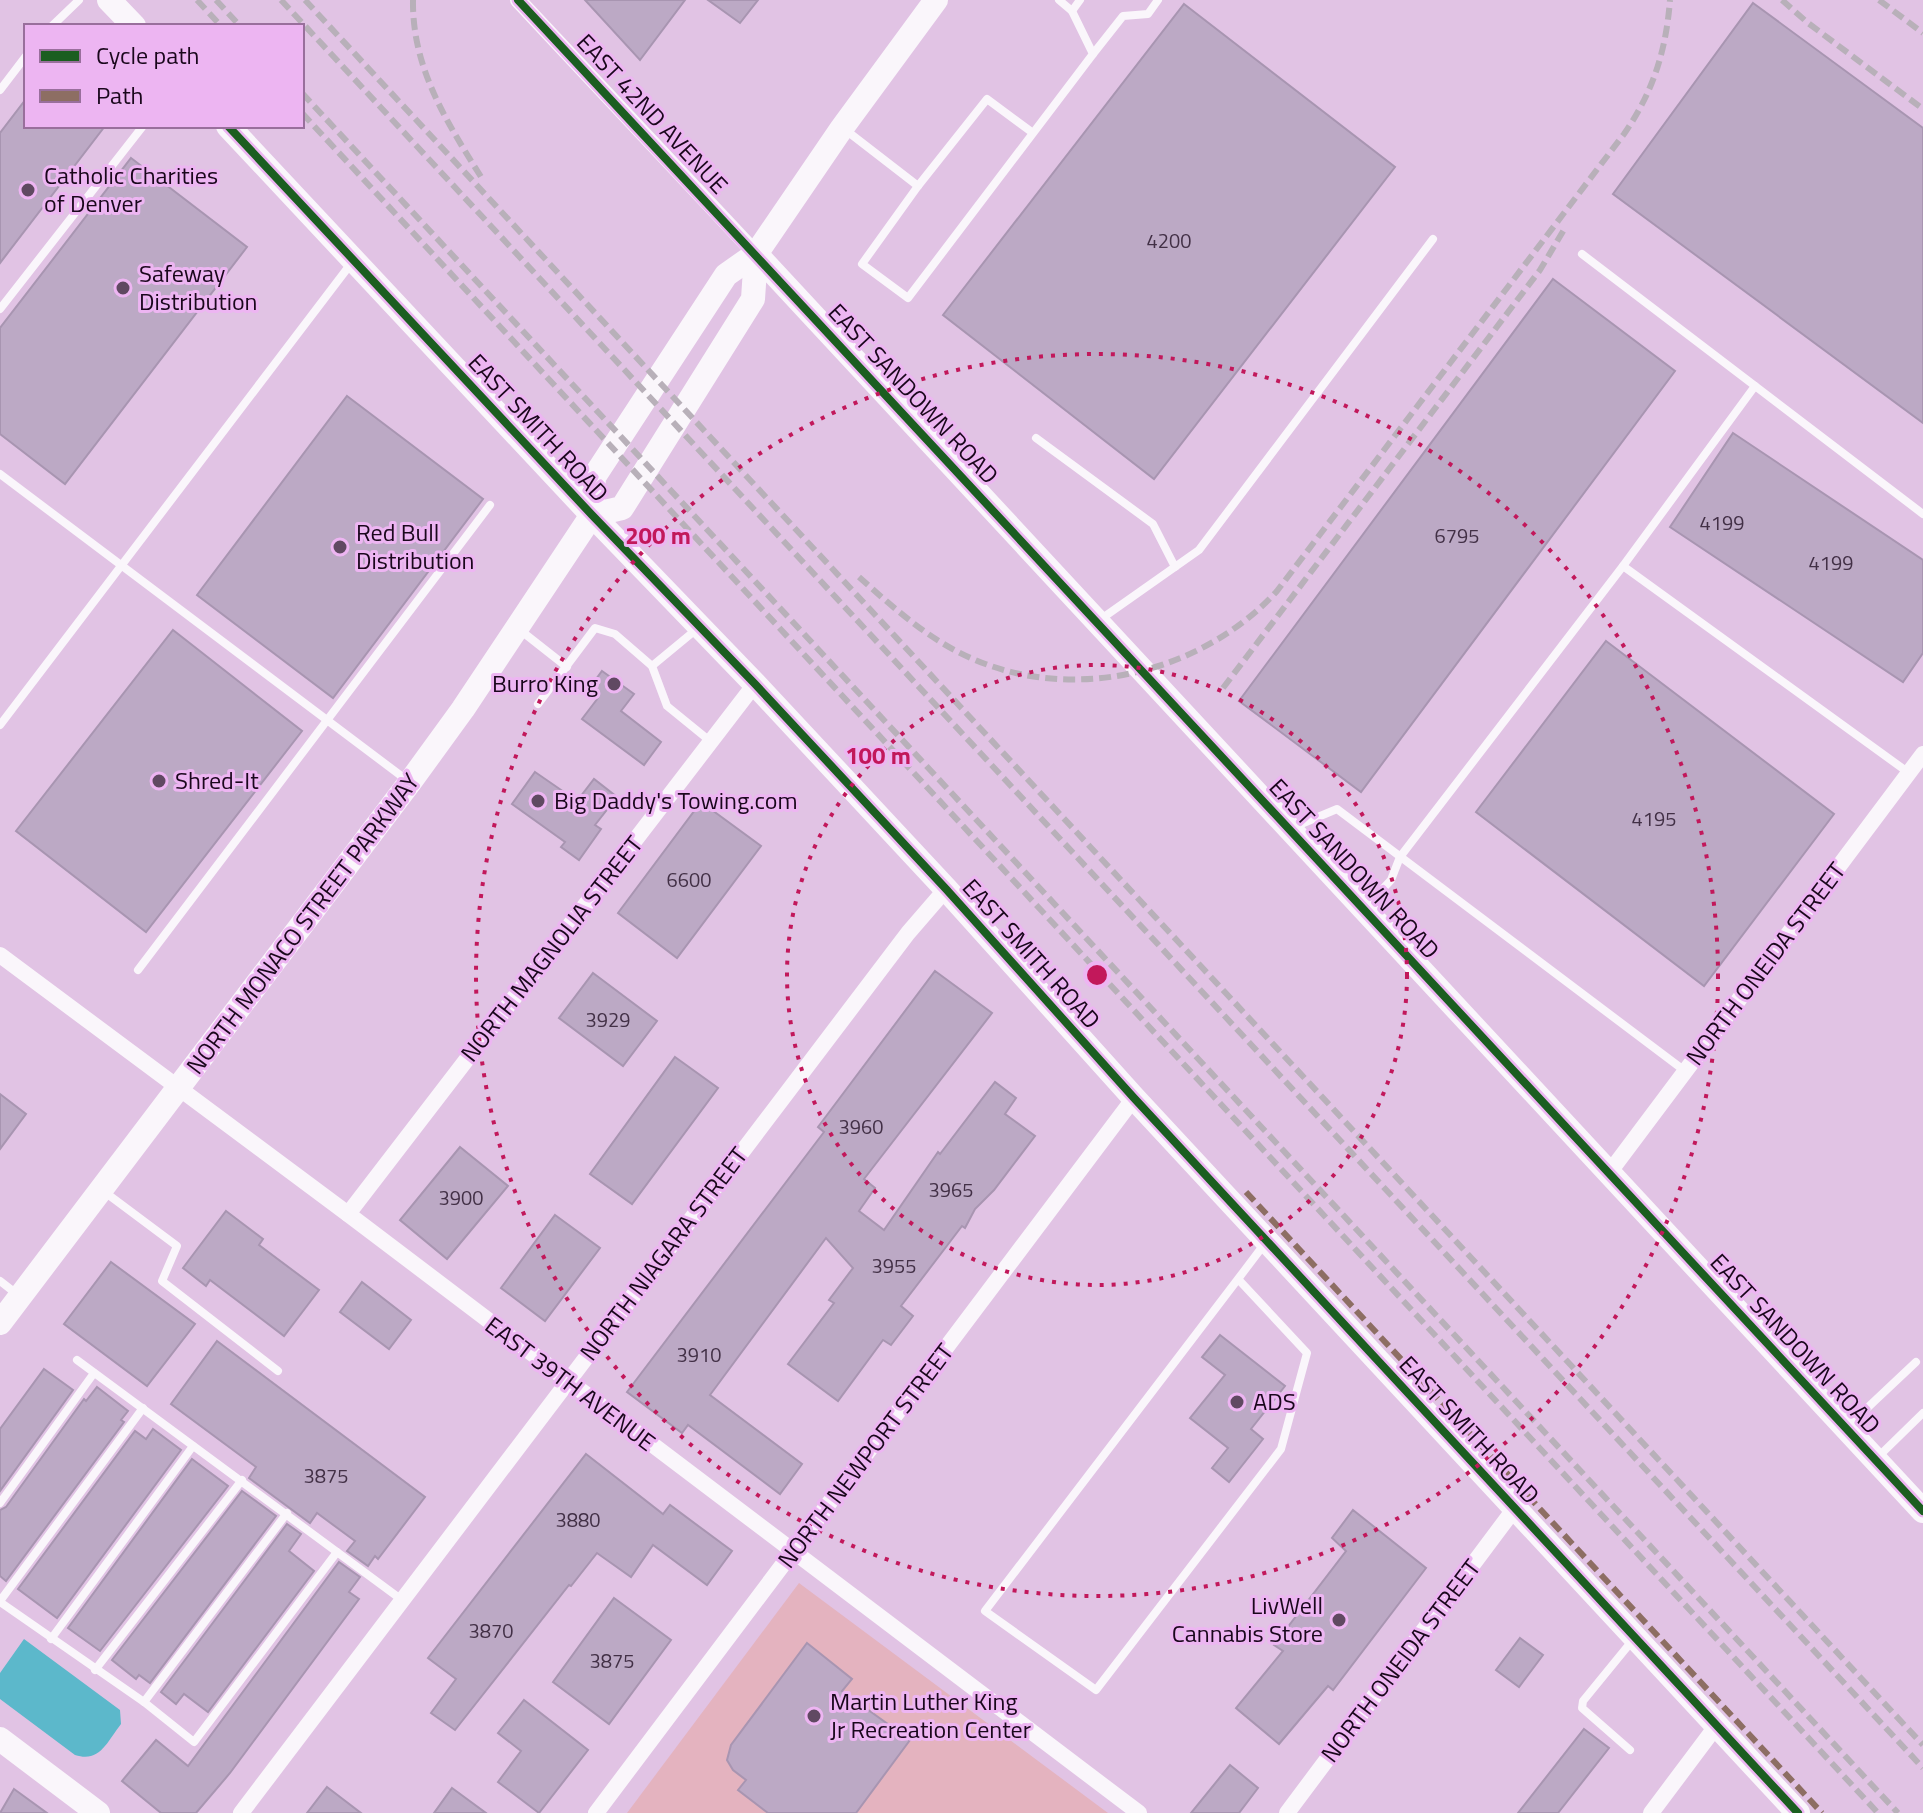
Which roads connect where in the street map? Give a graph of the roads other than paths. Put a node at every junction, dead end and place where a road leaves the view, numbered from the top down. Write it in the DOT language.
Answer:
graph roads {
  1 [pos="79,0"];
  2 [pos="109,0"];
  3 [pos="518,0"];
  4 [pos="936,0"];
  5 [pos="1059,0"];
  6 [pos="1080,0"];
  7 [pos="1158,0"];
  8 [pos="1072,11"];
  9 [pos="54,24"];
  10 [pos="132,24"];
  11 [pos="1093,54"];
  12 [pos="24,59"];
  13 [pos="0,90"];
  14 [pos="141,128"];
  15 [pos="230,128"];
  16 [pos="842,128"];
  17 [pos="1033,133"];
  18 [pos="918,186"];
  19 [pos="1433,239"];
  20 [pos="756,254"];
  21 [pos="1582,254"];
  22 [pos="354,259"];
  23 [pos="0,309"];
  24 [pos="1755,386"];
  25 [pos="1036,438"];
  26 [pos="0,474"];
  27 [pos="490,505"];
  28 [pos="1923,514"];
  29 [pos="592,515"];
  30 [pos="121,565"];
  31 [pos="1623,566"];
  32 [pos="1175,567"];
  33 [pos="1097,622"];
  34 [pos="700,626"];
  35 [pos="517,628"];
  36 [pos="652,666"];
  37 [pos="567,667"];
  38 [pos="755,684"];
  39 [pos="538,704"];
  40 [pos="328,721"];
  41 [pos="0,725"];
  42 [pos="711,742"];
  43 [pos="1923,754"];
  44 [pos="1909,773"];
  45 [pos="410,782"];
  46 [pos="1290,829"];
  47 [pos="1400,857"];
  48 [pos="946,889"];
  49 [pos="1364,909"];
  50 [pos="0,955"];
  51 [pos="138,970"];
  52 [pos="1685,1071"];
  53 [pos="178,1088"];
  54 [pos="1134,1098"];
  55 [pos="1609,1173"];
  56 [pos="101,1189"];
  57 [pos="348,1214"];
  58 [pos="1267,1241"];
  59 [pos="1238,1279"];
  60 [pos="0,1281"];
  61 [pos="20,1297"];
  62 [pos="0,1323"];
  63 [pos="77,1360"];
  64 [pos="1916,1362"];
  65 [pos="278,1371"];
  66 [pos="94,1373"];
  67 [pos="567,1382"];
  68 [pos="143,1408"];
  69 [pos="1923,1413"];
  70 [pos="1846,1428"];
  71 [pos="193,1446"];
  72 [pos="1875,1460"];
  73 [pos="242,1480"];
  74 [pos="0,1503"];
  75 [pos="1515,1508"];
  76 [pos="1923,1511"];
  77 [pos="287,1513"];
  78 [pos="337,1552"];
  79 [pos="793,1553"];
  80 [pos="402,1600"];
  81 [pos="0,1601"];
  82 [pos="1635,1637"];
  83 [pos="51,1639"];
  84 [pos="95,1670"];
  85 [pos="144,1702"];
  86 [pos="1717,1725"];
  87 [pos="0,1739"];
  88 [pos="1630,1750"];
  89 [pos="98,1813"];
  90 [pos="241,1813"];
  91 [pos="596,1813"];
  92 [pos="1139,1813"];
  93 [pos="1287,1813"];
  94 [pos="1651,1813"];
  95 [pos="1798,1813"];
  1 -- 9 [label="lane"];
  2 -- 10 [label="street"];
  3 -- 20 [label="street, EAST 42ND AVENUE"];
  4 -- 16 [label="street"];
  5 -- 8 [label="lane"];
  6 -- 8 [label="lane"];
  7 -- 11 [label="lane"];
  8 -- 11 [label="lane"];
  11 -- 17 [label="lane"];
  12 -- 13 [label="lane"];
  14 -- 23 [label="lane"];
  15 -- 22 [label="street, EAST SMITH ROAD"];
  16 -- 18 [label="lane"];
  16 -- 20 [label="street"];
  17 -- 18 [label="lane"];
  17 -- 18 [label="lane"];
  19 -- 32 [label="lane"];
  20 -- 29 [label="street"];
  20 -- 29 [label="street"];
  20 -- 33 [label="street, EAST SANDOWN ROAD"];
  21 -- 24 [label="lane"];
  22 -- 29 [label="street, EAST SMITH ROAD"];
  22 -- 30 [label="lane"];
  24 -- 28 [label="lane"];
  24 -- 31 [label="lane"];
  25 -- 32 [label="lane"];
  26 -- 30 [label="lane"];
  27 -- 40 [label="lane"];
  29 -- 34 [label="street, EAST SMITH ROAD"];
  29 -- 35 [label="street, NORTH MONACO STREET PARKWAY"];
  30 -- 40 [label="lane"];
  30 -- 41 [label="lane"];
  31 -- 44 [label="lane"];
  31 -- 47 [label="lane"];
  32 -- 33 [label="lane"];
  33 -- 46 [label="street, EAST SANDOWN ROAD"];
  34 -- 36 [label="lane"];
  34 -- 38 [label="street, EAST SMITH ROAD"];
  35 -- 37 [label="lane"];
  35 -- 45 [label="street, NORTH MONACO STREET PARKWAY"];
  36 -- 37 [label="lane"];
  36 -- 42 [label="lane"];
  37 -- 39 [label="lane"];
  38 -- 42 [label="street, NORTH MAGNOLIA STREET"];
  38 -- 48 [label="street, EAST SMITH ROAD"];
  40 -- 45 [label="lane"];
  40 -- 51 [label="lane"];
  42 -- 57 [label="street, NORTH MAGNOLIA STREET"];
  43 -- 44 [label="street, NORTH ONEIDA STREET"];
  44 -- 52 [label="street, NORTH ONEIDA STREET"];
  45 -- 53 [label="street, NORTH MONACO STREET PARKWAY"];
  46 -- 47 [label="lane"];
  46 -- 49 [label="street, EAST SANDOWN ROAD"];
  47 -- 49 [label="lane"];
  47 -- 52 [label="lane"];
  48 -- 54 [label="street, EAST SMITH ROAD"];
  48 -- 67 [label="street, NORTH NIAGARA STREET"];
  49 -- 55 [label="street, EAST SANDOWN ROAD"];
  50 -- 53 [label="street, EAST 39TH AVENUE"];
  52 -- 55 [label="street, NORTH ONEIDA STREET"];
  53 -- 56 [label="street, NORTH MONACO STREET PARKWAY"];
  53 -- 57 [label="street, EAST 39TH AVENUE"];
  54 -- 58 [label="street, EAST SMITH ROAD"];
  54 -- 79 [label="street, NORTH NEWPORT STREET"];
  55 -- 70 [label="street, EAST SANDOWN ROAD"];
  56 -- 61 [label="street, NORTH MONACO STREET PARKWAY"];
  56 -- 65 [label="lane"];
  57 -- 67 [label="street, EAST 39TH AVENUE"];
  58 -- 59 [label="lane"];
  58 -- 75 [label="street, EAST SMITH ROAD"];
  59 -- 59 [label="lane"];
  60 -- 61 [label="lane"];
  61 -- 62 [label="street, NORTH MONACO STREET PARKWAY"];
  63 -- 66 [label="lane"];
  64 -- 70 [label="lane"];
  66 -- 68 [label="lane"];
  66 -- 74 [label="lane"];
  67 -- 79 [label="street, EAST 39TH AVENUE"];
  67 -- 80 [label="street, NORTH NIAGARA STREET"];
  68 -- 71 [label="lane"];
  68 -- 81 [label="lane"];
  69 -- 72 [label="lane"];
  70 -- 72 [label="street, EAST SANDOWN ROAD"];
  71 -- 73 [label="lane"];
  71 -- 83 [label="lane"];
  72 -- 76 [label="street, EAST SANDOWN ROAD"];
  73 -- 77 [label="lane"];
  73 -- 84 [label="lane"];
  75 -- 82 [label="street, EAST SMITH ROAD"];
  75 -- 93 [label="street, NORTH ONEIDA STREET"];
  77 -- 78 [label="lane"];
  77 -- 85 [label="lane"];
  78 -- 80 [label="lane"];
  78 -- 85 [label="lane"];
  79 -- 91 [label="street, NORTH NEWPORT STREET"];
  79 -- 92 [label="street, EAST 39TH AVENUE"];
  80 -- 90 [label="street, NORTH NIAGARA STREET"];
  81 -- 83 [label="lane"];
  82 -- 86 [label="street, EAST SMITH ROAD"];
  82 -- 88 [label="lane"];
  83 -- 84 [label="lane"];
  84 -- 85 [label="lane"];
  86 -- 94 [label="street"];
  86 -- 95 [label="street, EAST SMITH ROAD"];
  87 -- 89 [label="street"];
}
